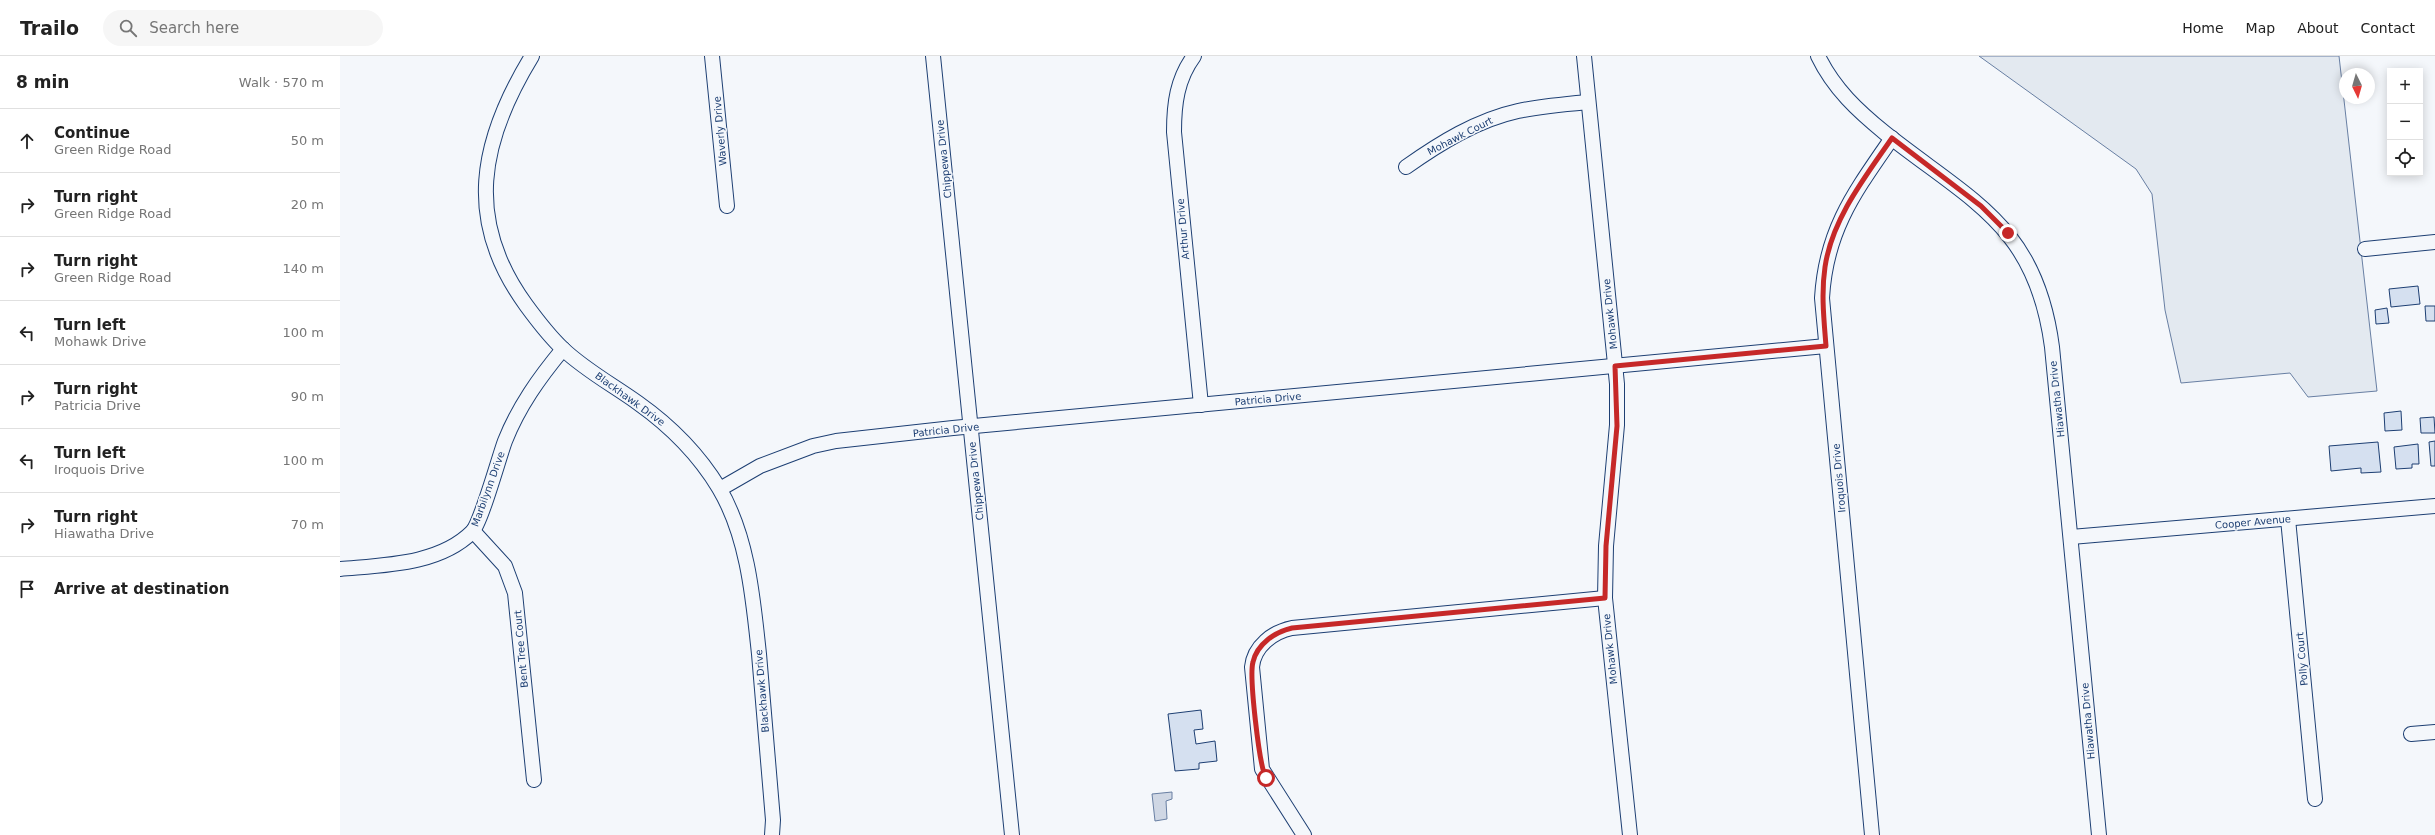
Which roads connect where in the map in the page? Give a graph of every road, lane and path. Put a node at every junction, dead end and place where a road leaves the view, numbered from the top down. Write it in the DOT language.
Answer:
graph roads {
  1 [pos="532,56"];
  2 [pos="712,56"];
  3 [pos="933,56"];
  4 [pos="1194,56"];
  5 [pos="1584,56"];
  6 [pos="1818,56"];
  7 [pos="1588,102"];
  8 [pos="1892,138"];
  9 [pos="1406,167"];
  10 [pos="727,206"];
  11 [pos="2435,242"];
  12 [pos="2365,249"];
  13 [pos="1826,346"];
  14 [pos="563,349"];
  15 [pos="1615,366"];
  16 [pos="1201,406"];
  17 [pos="971,427"];
  18 [pos="720,489"];
  19 [pos="2435,506"];
  20 [pos="2288,519"];
  21 [pos="473,531"];
  22 [pos="2071,537"];
  23 [pos="340,569"];
  24 [pos="1605,598"];
  25 [pos="2435,732"];
  26 [pos="2411,734"];
  27 [pos="534,780"];
  28 [pos="2315,799"];
  29 [pos="772,835"];
  30 [pos="1012,835"];
  31 [pos="1304,835"];
  32 [pos="1630,835"];
  33 [pos="1872,835"];
  34 [pos="2099,835"];
  1 -- 14 [label="street, Blackhawk Drive"];
  2 -- 10 [label="street, Waverly Drive"];
  3 -- 17 [label="street, Chippewa Drive"];
  4 -- 16 [label="street, Arthur Drive"];
  5 -- 7 [label="street, Mohawk Drive"];
  6 -- 8 [label="street, Hiawatha Drive"];
  7 -- 9 [label="street, Mohawk Court"];
  7 -- 15 [label="street, Mohawk Drive"];
  8 -- 13 [label="street, Iroquois Drive"];
  8 -- 22 [label="street, Hiawatha Drive"];
  11 -- 12 [label="street"];
  13 -- 15 [label="street, Patricia Drive"];
  13 -- 33 [label="street, Iroquois Drive"];
  14 -- 18 [label="street, Blackhawk Drive"];
  14 -- 21 [label="street, Marbilynn Drive"];
  15 -- 16 [label="street, Patricia Drive"];
  15 -- 24 [label="street, Mohawk Drive"];
  16 -- 17 [label="street, Patricia Drive"];
  17 -- 18 [label="street, Patricia Drive"];
  17 -- 30 [label="street, Chippewa Drive"];
  18 -- 29 [label="street, Blackhawk Drive"];
  19 -- 20 [label="street, Cooper Avenue"];
  20 -- 22 [label="street, Cooper Avenue"];
  20 -- 28 [label="street, Polly Court"];
  21 -- 23 [label="street, Marbilynn Drive"];
  21 -- 27 [label="street, Bent Tree Court"];
  22 -- 34 [label="street, Hiawatha Drive"];
  24 -- 31 [label="street"];
  24 -- 32 [label="street, Mohawk Drive"];
  25 -- 26 [label="street"];
}
